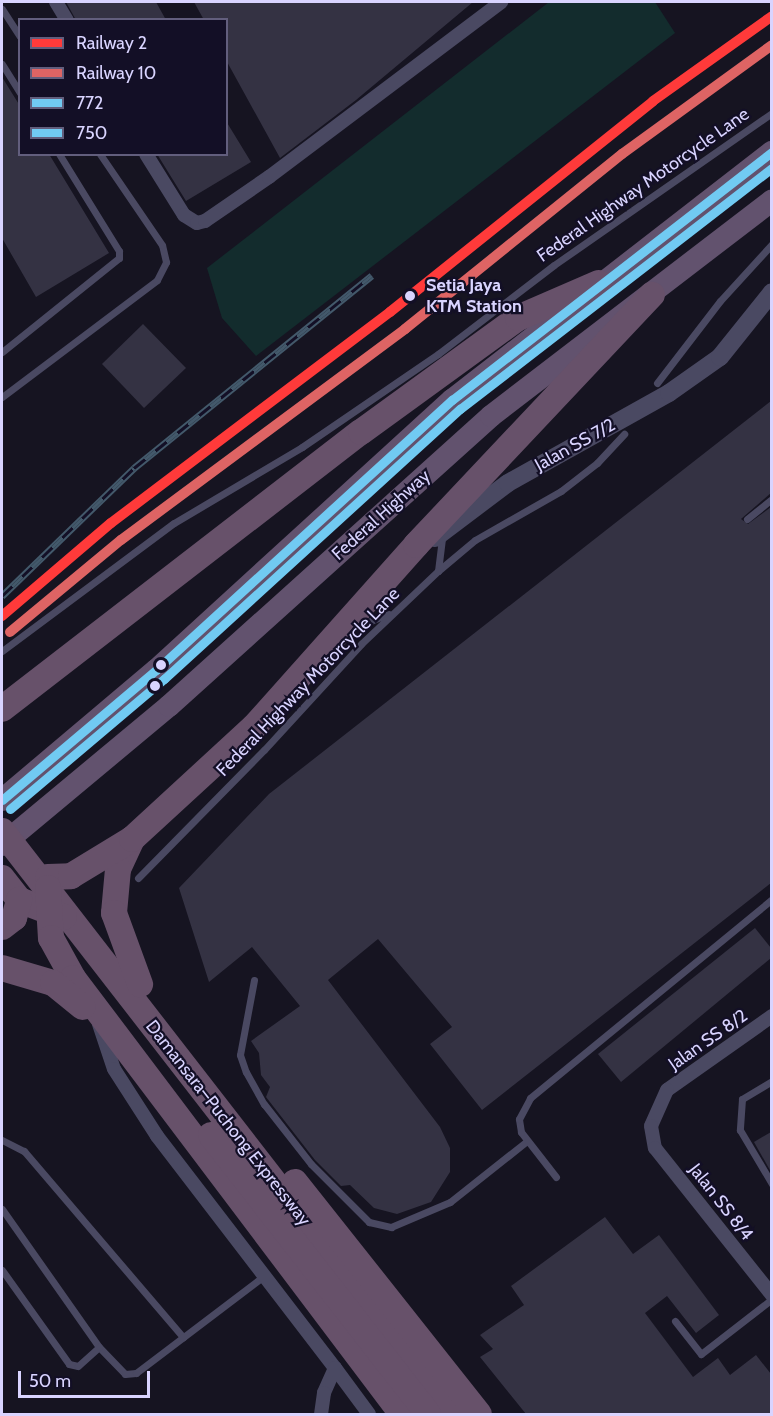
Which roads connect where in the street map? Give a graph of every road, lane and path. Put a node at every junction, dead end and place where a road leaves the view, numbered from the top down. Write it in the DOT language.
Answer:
graph roads {
  1 [pos="56,2"];
  2 [pos="501,2"];
  3 [pos="2,9"];
  4 [pos="66,18"];
  5 [pos="18,34"];
  6 [pos="2,64"];
  7 [pos="18,90"];
  8 [pos="771,113"];
  9 [pos="771,152"];
  10 [pos="59,156"];
  11 [pos="101,156"];
  12 [pos="148,156"];
  13 [pos="771,200"];
  14 [pos="771,244"];
  15 [pos="599,283"];
  16 [pos="771,292"];
  17 [pos="652,295"];
  18 [pos="2,352"];
  19 [pos="657,383"];
  20 [pos="378,396"];
  21 [pos="2,397"];
  22 [pos="361,432"];
  23 [pos="624,434"];
  24 [pos="771,499"];
  25 [pos="747,519"];
  26 [pos="442,532"];
  27 [pos="438,571"];
  28 [pos="372,595"];
  29 [pos="394,612"];
  30 [pos="338,634"];
  31 [pos="2,651"];
  32 [pos="6,702"];
  33 [pos="2,800"];
  34 [pos="2,816"];
  35 [pos="2,831"];
  36 [pos="132,839"];
  37 [pos="2,845"];
  38 [pos="2,865"];
  39 [pos="60,876"];
  40 [pos="2,878"];
  41 [pos="138,878"];
  42 [pos="771,899"];
  43 [pos="19,900"];
  44 [pos="49,913"];
  45 [pos="2,927"];
  46 [pos="2,968"];
  47 [pos="254,980"];
  48 [pos="140,984"];
  49 [pos="771,1016"];
  50 [pos="98,1023"];
  51 [pos="132,1056"];
  52 [pos="771,1081"];
  53 [pos="651,1126"];
  54 [pos="2,1140"];
  55 [pos="528,1141"];
  56 [pos="556,1177"];
  57 [pos="771,1184"];
  58 [pos="2,1209"];
  59 [pos="2,1270"];
  60 [pos="264,1276"];
  61 [pos="771,1297"];
  62 [pos="675,1322"];
  63 [pos="183,1337"];
  64 [pos="99,1347"];
  65 [pos="335,1368"];
  66 [pos="321,1414"];
  67 [pos="369,1414"];
  68 [pos="402,1414"];
  69 [pos="428,1414"];
  70 [pos="454,1414"];
  71 [pos="479,1414"];
  1 -- 4 [label="street"];
  2 -- 12 [label="street"];
  3 -- 5 [label="lane"];
  6 -- 7 [label="lane"];
  8 -- 20 [label="lane, Federal Highway Motorcycle Lane"];
  9 -- 15 [label="highway, Federal Highway"];
  10 -- 18 [label="lane"];
  11 -- 21 [label="lane"];
  13 -- 17 [label="highway, Federal Highway"];
  14 -- 19 [label="lane"];
  15 -- 22 [label="highway"];
  15 -- 33 [label="highway, Federal Highway"];
  16 -- 26 [label="street, Jalan SS 7/2"];
  17 -- 28 [label="highway"];
  17 -- 37 [label="highway, Federal Highway"];
  20 -- 22 [label="lane"];
  20 -- 31 [label="lane, Federal Highway Motorcycle Lane"];
  22 -- 32 [label="highway"];
  23 -- 27 [label="lane, Federal Highway Motorcycle Lane"];
  24 -- 25 [label="lane"];
  26 -- 27 [label="lane"];
  26 -- 28 [label="street, Jalan SS 7/2"];
  27 -- 29 [label="lane, Federal Highway Motorcycle Lane"];
  28 -- 30 [label="highway"];
  29 -- 30 [label="lane"];
  29 -- 41 [label="lane, Federal Highway Motorcycle Lane"];
  30 -- 36 [label="highway"];
  34 -- 39 [label="highway"];
  35 -- 70 [label="highway, Damansara–Puchong Expressway"];
  36 -- 39 [label="highway"];
  36 -- 48 [label="highway"];
  38 -- 69 [label="highway, Damansara–Puchong Expressway"];
  39 -- 44 [label="highway"];
  40 -- 43 [label="highway"];
  42 -- 55 [label="lane"];
  43 -- 44 [label="highway"];
  43 -- 45 [label="highway"];
  44 -- 48 [label="highway"];
  44 -- 51 [label="highway"];
  46 -- 50 [label="highway"];
  47 -- 55 [label="lane"];
  48 -- 71 [label="highway"];
  49 -- 53 [label="street, Jalan SS 8/2"];
  50 -- 51 [label="highway"];
  50 -- 60 [label="street"];
  51 -- 68 [label="highway"];
  52 -- 57 [label="lane"];
  53 -- 61 [label="street, Jalan SS 8/4"];
  54 -- 63 [label="lane"];
  55 -- 56 [label="lane"];
  58 -- 64 [label="lane"];
  59 -- 64 [label="lane"];
  60 -- 63 [label="lane"];
  60 -- 65 [label="street"];
  61 -- 62 [label="lane"];
  63 -- 64 [label="lane"];
  65 -- 66 [label="street"];
  65 -- 67 [label="street"];
}
